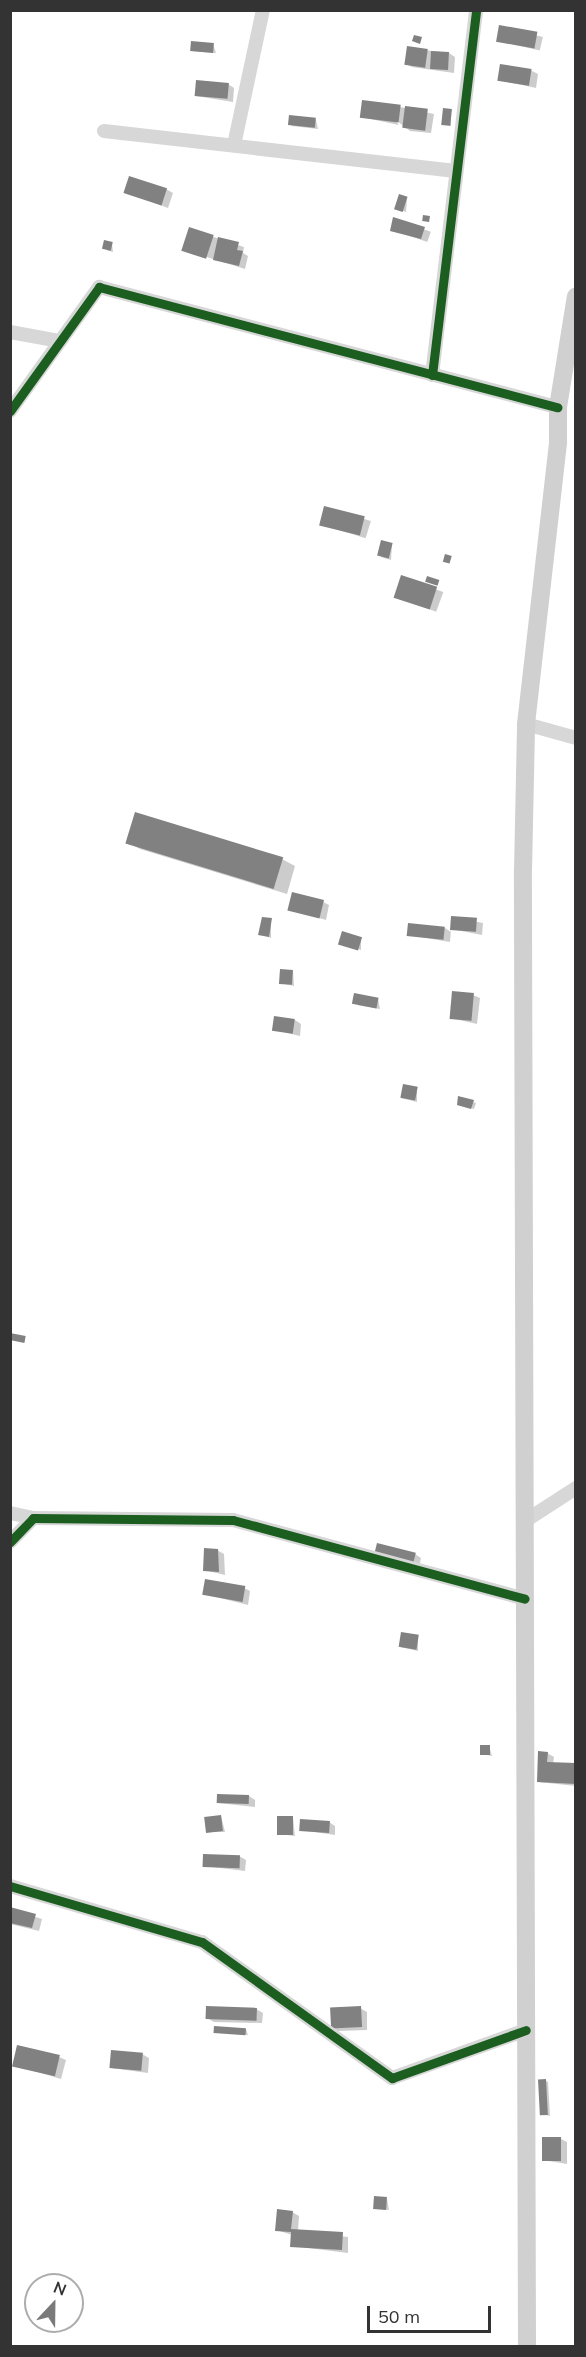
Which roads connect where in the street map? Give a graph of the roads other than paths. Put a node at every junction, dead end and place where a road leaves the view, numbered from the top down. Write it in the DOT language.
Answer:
graph roads {
  1 [pos="263,10"];
  2 [pos="476,10"];
  3 [pos="104,131"];
  4 [pos="234,145"];
  5 [pos="456,171"];
  6 [pos="576,296"];
  7 [pos="10,332"];
  8 [pos="60,341"];
  9 [pos="432,375"];
  10 [pos="558,407"];
  11 [pos="10,411"];
  12 [pos="526,724"];
  13 [pos="576,738"];
  14 [pos="576,1488"];
  15 [pos="10,1512"];
  16 [pos="33,1518"];
  17 [pos="525,1521"];
  18 [pos="10,1542"];
  19 [pos="525,1599"];
  20 [pos="10,1886"];
  21 [pos="526,2030"];
  22 [pos="527,2346"];
  1 -- 4 [label="street"];
  2 -- 5 [label="street"];
  3 -- 4 [label="street"];
  4 -- 5 [label="street"];
  5 -- 9 [label="street"];
  6 -- 10 [label="main road"];
  7 -- 8 [label="street"];
  8 -- 9 [label="street"];
  8 -- 11 [label="street"];
  9 -- 10 [label="street"];
  10 -- 12 [label="main road"];
  12 -- 13 [label="street"];
  12 -- 17 [label="main road"];
  14 -- 17 [label="street"];
  15 -- 16 [label="street"];
  16 -- 18 [label="street"];
  16 -- 19 [label="street"];
  17 -- 19 [label="main road"];
  19 -- 21 [label="main road"];
  20 -- 21 [label="street"];
  21 -- 22 [label="main road"];
}
